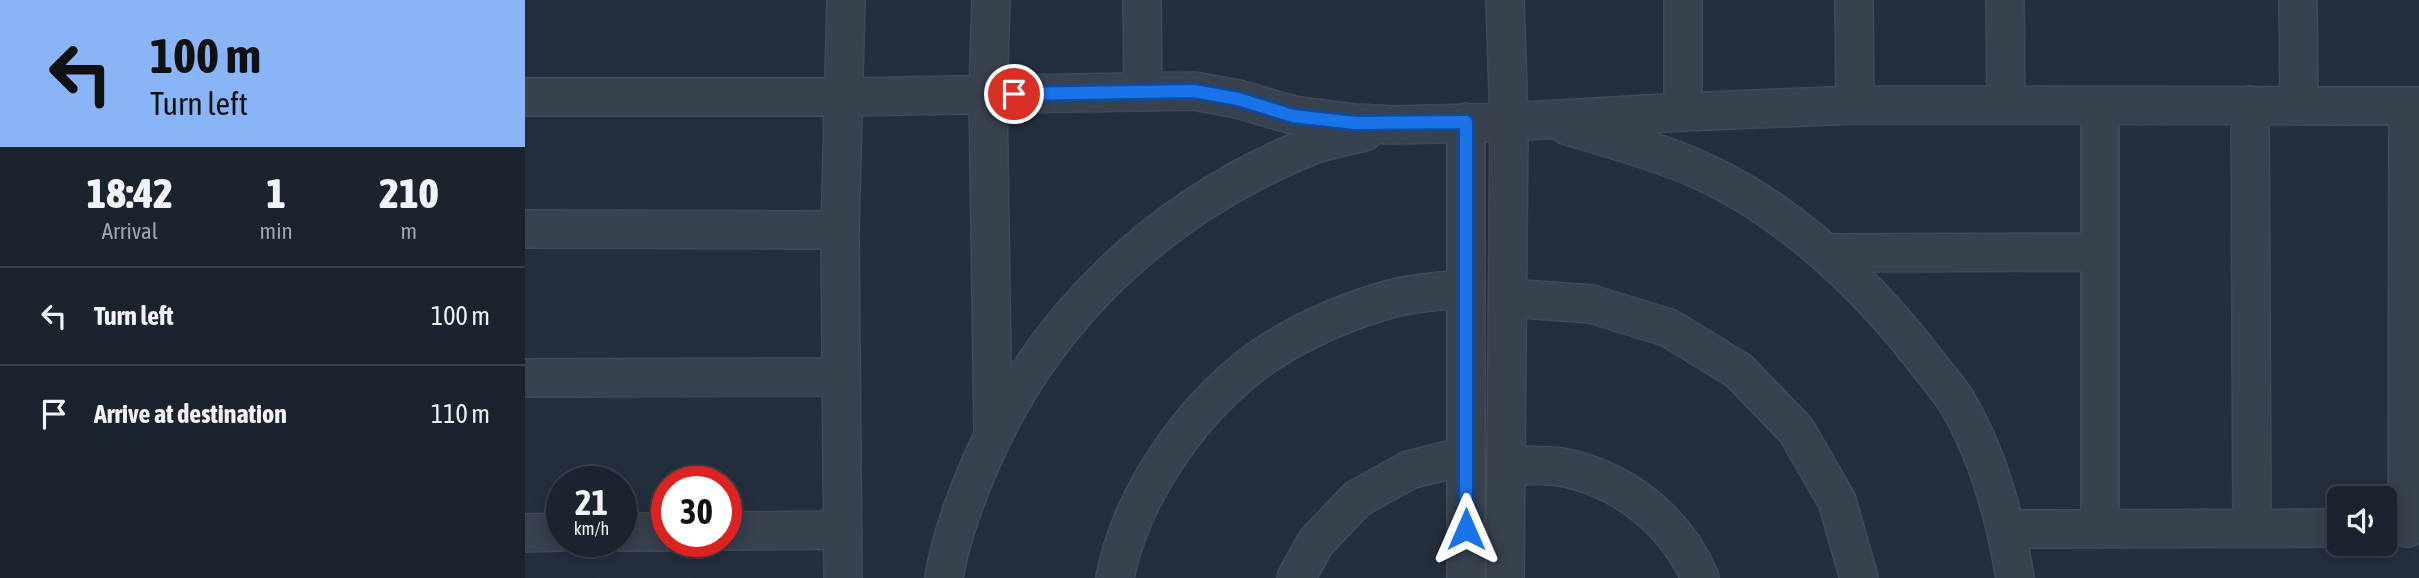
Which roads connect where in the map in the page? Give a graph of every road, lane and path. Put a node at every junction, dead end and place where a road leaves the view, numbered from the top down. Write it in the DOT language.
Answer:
graph roads {
  1 [pos="846,0"];
  2 [pos="991,0"];
  3 [pos="1142,0"];
  4 [pos="1505,0"];
  5 [pos="1683,0"];
  6 [pos="1854,0"];
  7 [pos="2005,0"];
  8 [pos="2298,0"];
  9 [pos="1143,90"];
  10 [pos="988,94"];
  11 [pos="525,97"];
  12 [pos="844,97"];
  13 [pos="2299,104"];
  14 [pos="1855,105"];
  15 [pos="2006,105"];
  16 [pos="2250,105"];
  17 [pos="2100,106"];
  18 [pos="2413,106"];
  19 [pos="1683,112"];
  20 [pos="1526,120"];
  21 [pos="1466,122"];
  22 [pos="1395,125"];
  23 [pos="525,229"];
  24 [pos="840,230"];
  25 [pos="1827,253"];
  26 [pos="2099,253"];
  27 [pos="1466,288"];
  28 [pos="1509,298"];
  29 [pos="841,377"];
  30 [pos="525,378"];
  31 [pos="993,432"];
  32 [pos="1466,456"];
  33 [pos="1506,466"];
  34 [pos="2100,528"];
  35 [pos="2252,528"];
  36 [pos="2327,528"];
  37 [pos="2404,528"];
  38 [pos="2007,529"];
  39 [pos="843,530"];
  40 [pos="742,531"];
  41 [pos="546,532"];
  42 [pos="525,533"];
  43 [pos="843,578"];
  44 [pos="944,578"];
  45 [pos="1115,578"];
  46 [pos="1296,578"];
  47 [pos="1466,578"];
  48 [pos="1505,578"];
  49 [pos="1700,578"];
  50 [pos="1859,578"];
  51 [pos="2015,578"];
  1 -- 12 [label="street"];
  2 -- 10 [label="street"];
  3 -- 9 [label="street"];
  4 -- 20 [label="street"];
  5 -- 19 [label="street"];
  6 -- 14 [label="street"];
  7 -- 15 [label="street"];
  8 -- 13 [label="street"];
  9 -- 10 [label="street"];
  9 -- 22 [label="street"];
  10 -- 12 [label="street"];
  10 -- 31 [label="street"];
  11 -- 12 [label="street"];
  12 -- 24 [label="street"];
  13 -- 16 [label="street"];
  13 -- 18 [label="street"];
  14 -- 15 [label="street"];
  14 -- 19 [label="street"];
  15 -- 17 [label="street"];
  16 -- 17 [label="street"];
  16 -- 35 [label="street"];
  17 -- 26 [label="street"];
  18 -- 37 [label="street"];
  19 -- 20 [label="street"];
  20 -- 21 [label="street"];
  20 -- 25 [label="street"];
  20 -- 28 [label="street"];
  21 -- 22 [label="street"];
  21 -- 27 [label="street"];
  22 -- 31 [label="street"];
  23 -- 24 [label="street"];
  24 -- 29 [label="street"];
  25 -- 26 [label="street"];
  25 -- 38 [label="street"];
  26 -- 34 [label="street"];
  27 -- 32 [label="street"];
  27 -- 45 [label="street"];
  28 -- 33 [label="street"];
  28 -- 50 [label="street"];
  29 -- 30 [label="street"];
  29 -- 39 [label="street"];
  31 -- 44 [label="street"];
  32 -- 46 [label="street"];
  32 -- 47 [label="street"];
  33 -- 48 [label="street"];
  33 -- 49 [label="street"];
  34 -- 35 [label="street"];
  34 -- 38 [label="street"];
  35 -- 36 [label="street"];
  38 -- 51 [label="street"];
  39 -- 40 [label="street"];
  39 -- 43 [label="street"];
  41 -- 42 [label="street"];
}
